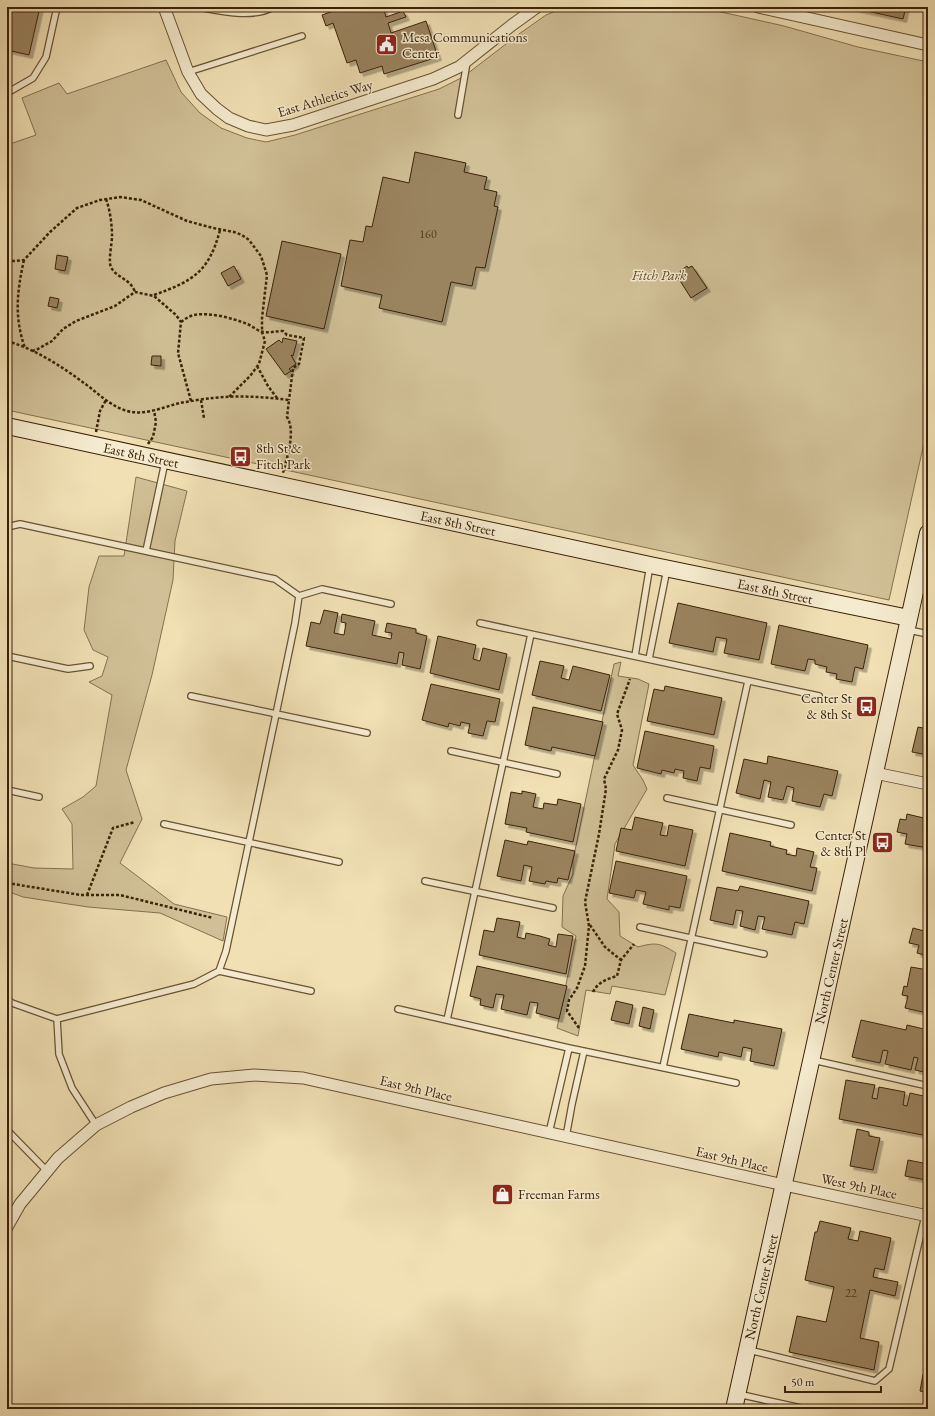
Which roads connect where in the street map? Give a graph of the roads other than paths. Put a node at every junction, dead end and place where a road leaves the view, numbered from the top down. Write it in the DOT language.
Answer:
graph roads {
  1 [pos="57,7"];
  2 [pos="164,7"];
  3 [pos="198,7"];
  4 [pos="273,7"];
  5 [pos="537,7"];
  6 [pos="758,7"];
  7 [pos="302,36"];
  8 [pos="928,45"];
  9 [pos="467,61"];
  10 [pos="188,72"];
  11 [pos="7,93"];
  12 [pos="458,115"];
  13 [pos="7,426"];
  14 [pos="165,460"];
  15 [pos="7,527"];
  16 [pos="928,533"];
  17 [pos="146,551"];
  18 [pos="650,565"];
  19 [pos="667,569"];
  20 [pos="299,596"];
  21 [pos="391,604"];
  22 [pos="480,623"];
  23 [pos="908,624"];
  24 [pos="531,634"];
  25 [pos="928,634"];
  26 [pos="7,656"];
  27 [pos="635,656"];
  28 [pos="649,659"];
  29 [pos="90,666"];
  30 [pos="748,681"];
  31 [pos="191,696"];
  32 [pos="819,696"];
  33 [pos="276,714"];
  34 [pos="367,733"];
  35 [pos="451,751"];
  36 [pos="503,763"];
  37 [pos="875,772"];
  38 [pos="557,774"];
  39 [pos="928,784"];
  40 [pos="7,790"];
  41 [pos="39,797"];
  42 [pos="667,798"];
  43 [pos="720,810"];
  44 [pos="164,824"];
  45 [pos="791,825"];
  46 [pos="249,843"];
  47 [pos="339,862"];
  48 [pos="425,881"];
  49 [pos="475,892"];
  50 [pos="553,908"];
  51 [pos="640,927"];
  52 [pos="692,938"];
  53 [pos="764,954"];
  54 [pos="219,970"];
  55 [pos="311,991"];
  56 [pos="7,999"];
  57 [pos="398,1009"];
  58 [pos="57,1019"];
  59 [pos="447,1020"];
  60 [pos="570,1048"];
  61 [pos="584,1051"];
  62 [pos="812,1060"];
  63 [pos="663,1067"];
  64 [pos="736,1083"];
  65 [pos="928,1086"];
  66 [pos="96,1125"];
  67 [pos="7,1130"];
  68 [pos="549,1133"];
  69 [pos="566,1137"];
  70 [pos="47,1171"];
  71 [pos="784,1185"];
  72 [pos="926,1216"];
  73 [pos="7,1227"];
  74 [pos="747,1350"];
  75 [pos="737,1393"];
  76 [pos="734,1409"];
  77 [pos="802,1409"];
  1 -- 11 [label="lane"];
  2 -- 10 [label="street, East Athletics Way"];
  3 -- 4 [label="lane"];
  5 -- 9 [label="street, East Athletics Way"];
  6 -- 8 [label="street"];
  7 -- 10 [label="lane"];
  9 -- 10 [label="street, East Athletics Way"];
  9 -- 12 [label="lane"];
  13 -- 14 [label="street, East 8th Street"];
  14 -- 17 [label="lane"];
  14 -- 18 [label="street, East 8th Street"];
  15 -- 17 [label="lane"];
  16 -- 23 [label="street, North Center Street"];
  17 -- 20 [label="lane"];
  18 -- 19 [label="street, East 8th Street"];
  18 -- 27 [label="lane"];
  19 -- 23 [label="street, East 8th Street"];
  19 -- 28 [label="lane"];
  20 -- 21 [label="lane"];
  20 -- 33 [label="lane"];
  22 -- 24 [label="lane"];
  23 -- 25 [label="lane"];
  23 -- 37 [label="street, North Center Street"];
  24 -- 27 [label="lane"];
  24 -- 36 [label="lane"];
  26 -- 29 [label="lane"];
  27 -- 28 [label="lane"];
  28 -- 30 [label="lane"];
  30 -- 32 [label="lane"];
  30 -- 43 [label="lane"];
  31 -- 33 [label="lane"];
  33 -- 34 [label="lane"];
  33 -- 46 [label="lane"];
  35 -- 36 [label="lane"];
  36 -- 38 [label="lane"];
  36 -- 49 [label="lane"];
  37 -- 39 [label="street"];
  37 -- 62 [label="street, North Center Street"];
  40 -- 41 [label="lane"];
  42 -- 43 [label="lane"];
  43 -- 45 [label="lane"];
  43 -- 52 [label="lane"];
  44 -- 46 [label="lane"];
  46 -- 47 [label="lane"];
  46 -- 54 [label="lane"];
  48 -- 49 [label="lane"];
  49 -- 50 [label="lane"];
  49 -- 59 [label="lane"];
  51 -- 52 [label="lane"];
  52 -- 53 [label="lane"];
  52 -- 63 [label="lane"];
  54 -- 55 [label="lane"];
  54 -- 58 [label="lane"];
  56 -- 58 [label="lane"];
  57 -- 59 [label="lane"];
  58 -- 66 [label="lane"];
  59 -- 60 [label="lane"];
  60 -- 61 [label="lane"];
  60 -- 68 [label="lane"];
  61 -- 63 [label="lane"];
  61 -- 69 [label="lane"];
  62 -- 65 [label="lane"];
  62 -- 71 [label="street, North Center Street"];
  63 -- 64 [label="lane"];
  66 -- 68 [label="street, East 9th Place"];
  66 -- 70 [label="street, East 9th Place"];
  67 -- 70 [label="lane"];
  68 -- 69 [label="street, East 9th Place"];
  69 -- 71 [label="street, East 9th Place"];
  70 -- 73 [label="street, East 9th Place"];
  71 -- 72 [label="street, West 9th Place"];
  71 -- 74 [label="street, North Center Street"];
  72 -- 74 [label="lane"];
  74 -- 75 [label="street, North Center Street"];
  75 -- 76 [label="street, North Center Street"];
  75 -- 77 [label="lane"];
}
